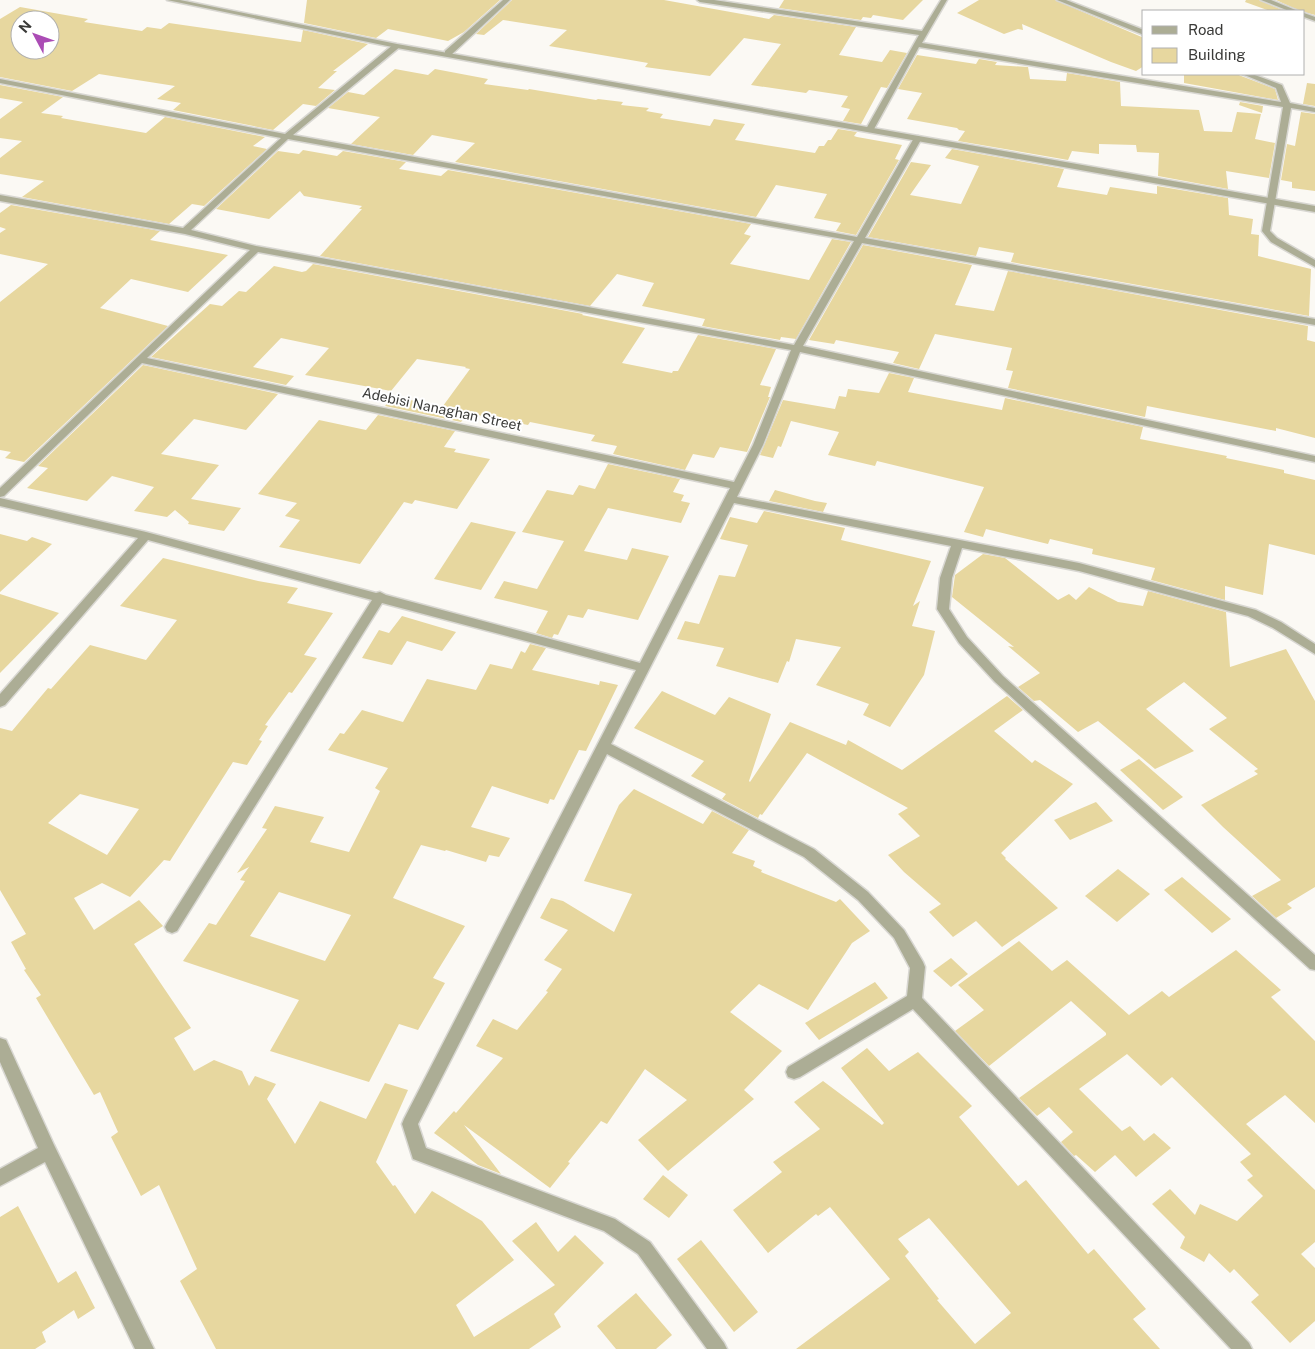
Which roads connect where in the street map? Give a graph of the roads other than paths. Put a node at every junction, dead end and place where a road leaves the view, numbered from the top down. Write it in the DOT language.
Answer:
graph roads {
  1 [pos="170,0"];
  2 [pos="507,0"];
  3 [pos="700,0"];
  4 [pos="944,0"];
  5 [pos="1060,0"];
  6 [pos="1264,0"];
  7 [pos="1292,10"];
  8 [pos="1142,32"];
  9 [pos="923,34"];
  10 [pos="917,44"];
  11 [pos="397,46"];
  12 [pos="448,53"];
  13 [pos="1249,75"];
  14 [pos="0,81"];
  15 [pos="1287,106"];
  16 [pos="1315,110"];
  17 [pos="870,128"];
  18 [pos="287,136"];
  19 [pos="918,138"];
  20 [pos="0,198"];
  21 [pos="1272,201"];
  22 [pos="1315,209"];
  23 [pos="185,231"];
  24 [pos="860,239"];
  25 [pos="256,249"];
  26 [pos="1315,264"];
  27 [pos="1315,322"];
  28 [pos="797,348"];
  29 [pos="141,360"];
  30 [pos="1315,459"];
  31 [pos="737,486"];
  32 [pos="0,494"];
  33 [pos="731,498"];
  34 [pos="0,502"];
  35 [pos="146,536"];
  36 [pos="958,542"];
  37 [pos="380,596"];
  38 [pos="1315,650"];
  39 [pos="644,668"];
  40 [pos="0,702"];
  41 [pos="605,747"];
  42 [pos="172,927"];
  43 [pos="1315,964"];
  44 [pos="914,1000"];
  45 [pos="0,1045"];
  46 [pos="794,1072"];
  47 [pos="48,1151"];
  48 [pos="0,1178"];
  49 [pos="145,1349"];
  50 [pos="718,1349"];
  51 [pos="1243,1349"];
  1 -- 11 [label="street"];
  2 -- 12 [label="street"];
  3 -- 9 [label="street"];
  4 -- 9 [label="street"];
  5 -- 8 [label="street"];
  6 -- 7 [label="street"];
  9 -- 10 [label="street"];
  10 -- 15 [label="street"];
  10 -- 17 [label="street"];
  11 -- 12 [label="street"];
  11 -- 18 [label="street"];
  12 -- 17 [label="street"];
  13 -- 15 [label="street"];
  14 -- 18 [label="street"];
  15 -- 16 [label="street"];
  15 -- 21 [label="street"];
  17 -- 19 [label="street"];
  18 -- 23 [label="street"];
  18 -- 24 [label="street"];
  19 -- 21 [label="street"];
  19 -- 24 [label="street"];
  20 -- 23 [label="street"];
  21 -- 22 [label="street"];
  21 -- 26 [label="street"];
  23 -- 25 [label="street"];
  24 -- 27 [label="street"];
  24 -- 28 [label="street"];
  25 -- 28 [label="street"];
  25 -- 29 [label="street"];
  28 -- 30 [label="street"];
  28 -- 31 [label="street"];
  29 -- 31 [label="street, Adebisi Nanaghan Street"];
  29 -- 32 [label="street"];
  31 -- 33 [label="street"];
  33 -- 36 [label="street"];
  33 -- 39 [label="street"];
  34 -- 35 [label="street"];
  35 -- 37 [label="street"];
  35 -- 40 [label="street"];
  36 -- 38 [label="street"];
  36 -- 43 [label="street"];
  37 -- 39 [label="street"];
  37 -- 42 [label="street"];
  39 -- 41 [label="street"];
  41 -- 44 [label="street"];
  41 -- 50 [label="street"];
  44 -- 46 [label="street"];
  44 -- 51 [label="street"];
  45 -- 47 [label="street"];
  47 -- 48 [label="street"];
  47 -- 49 [label="street"];
}
